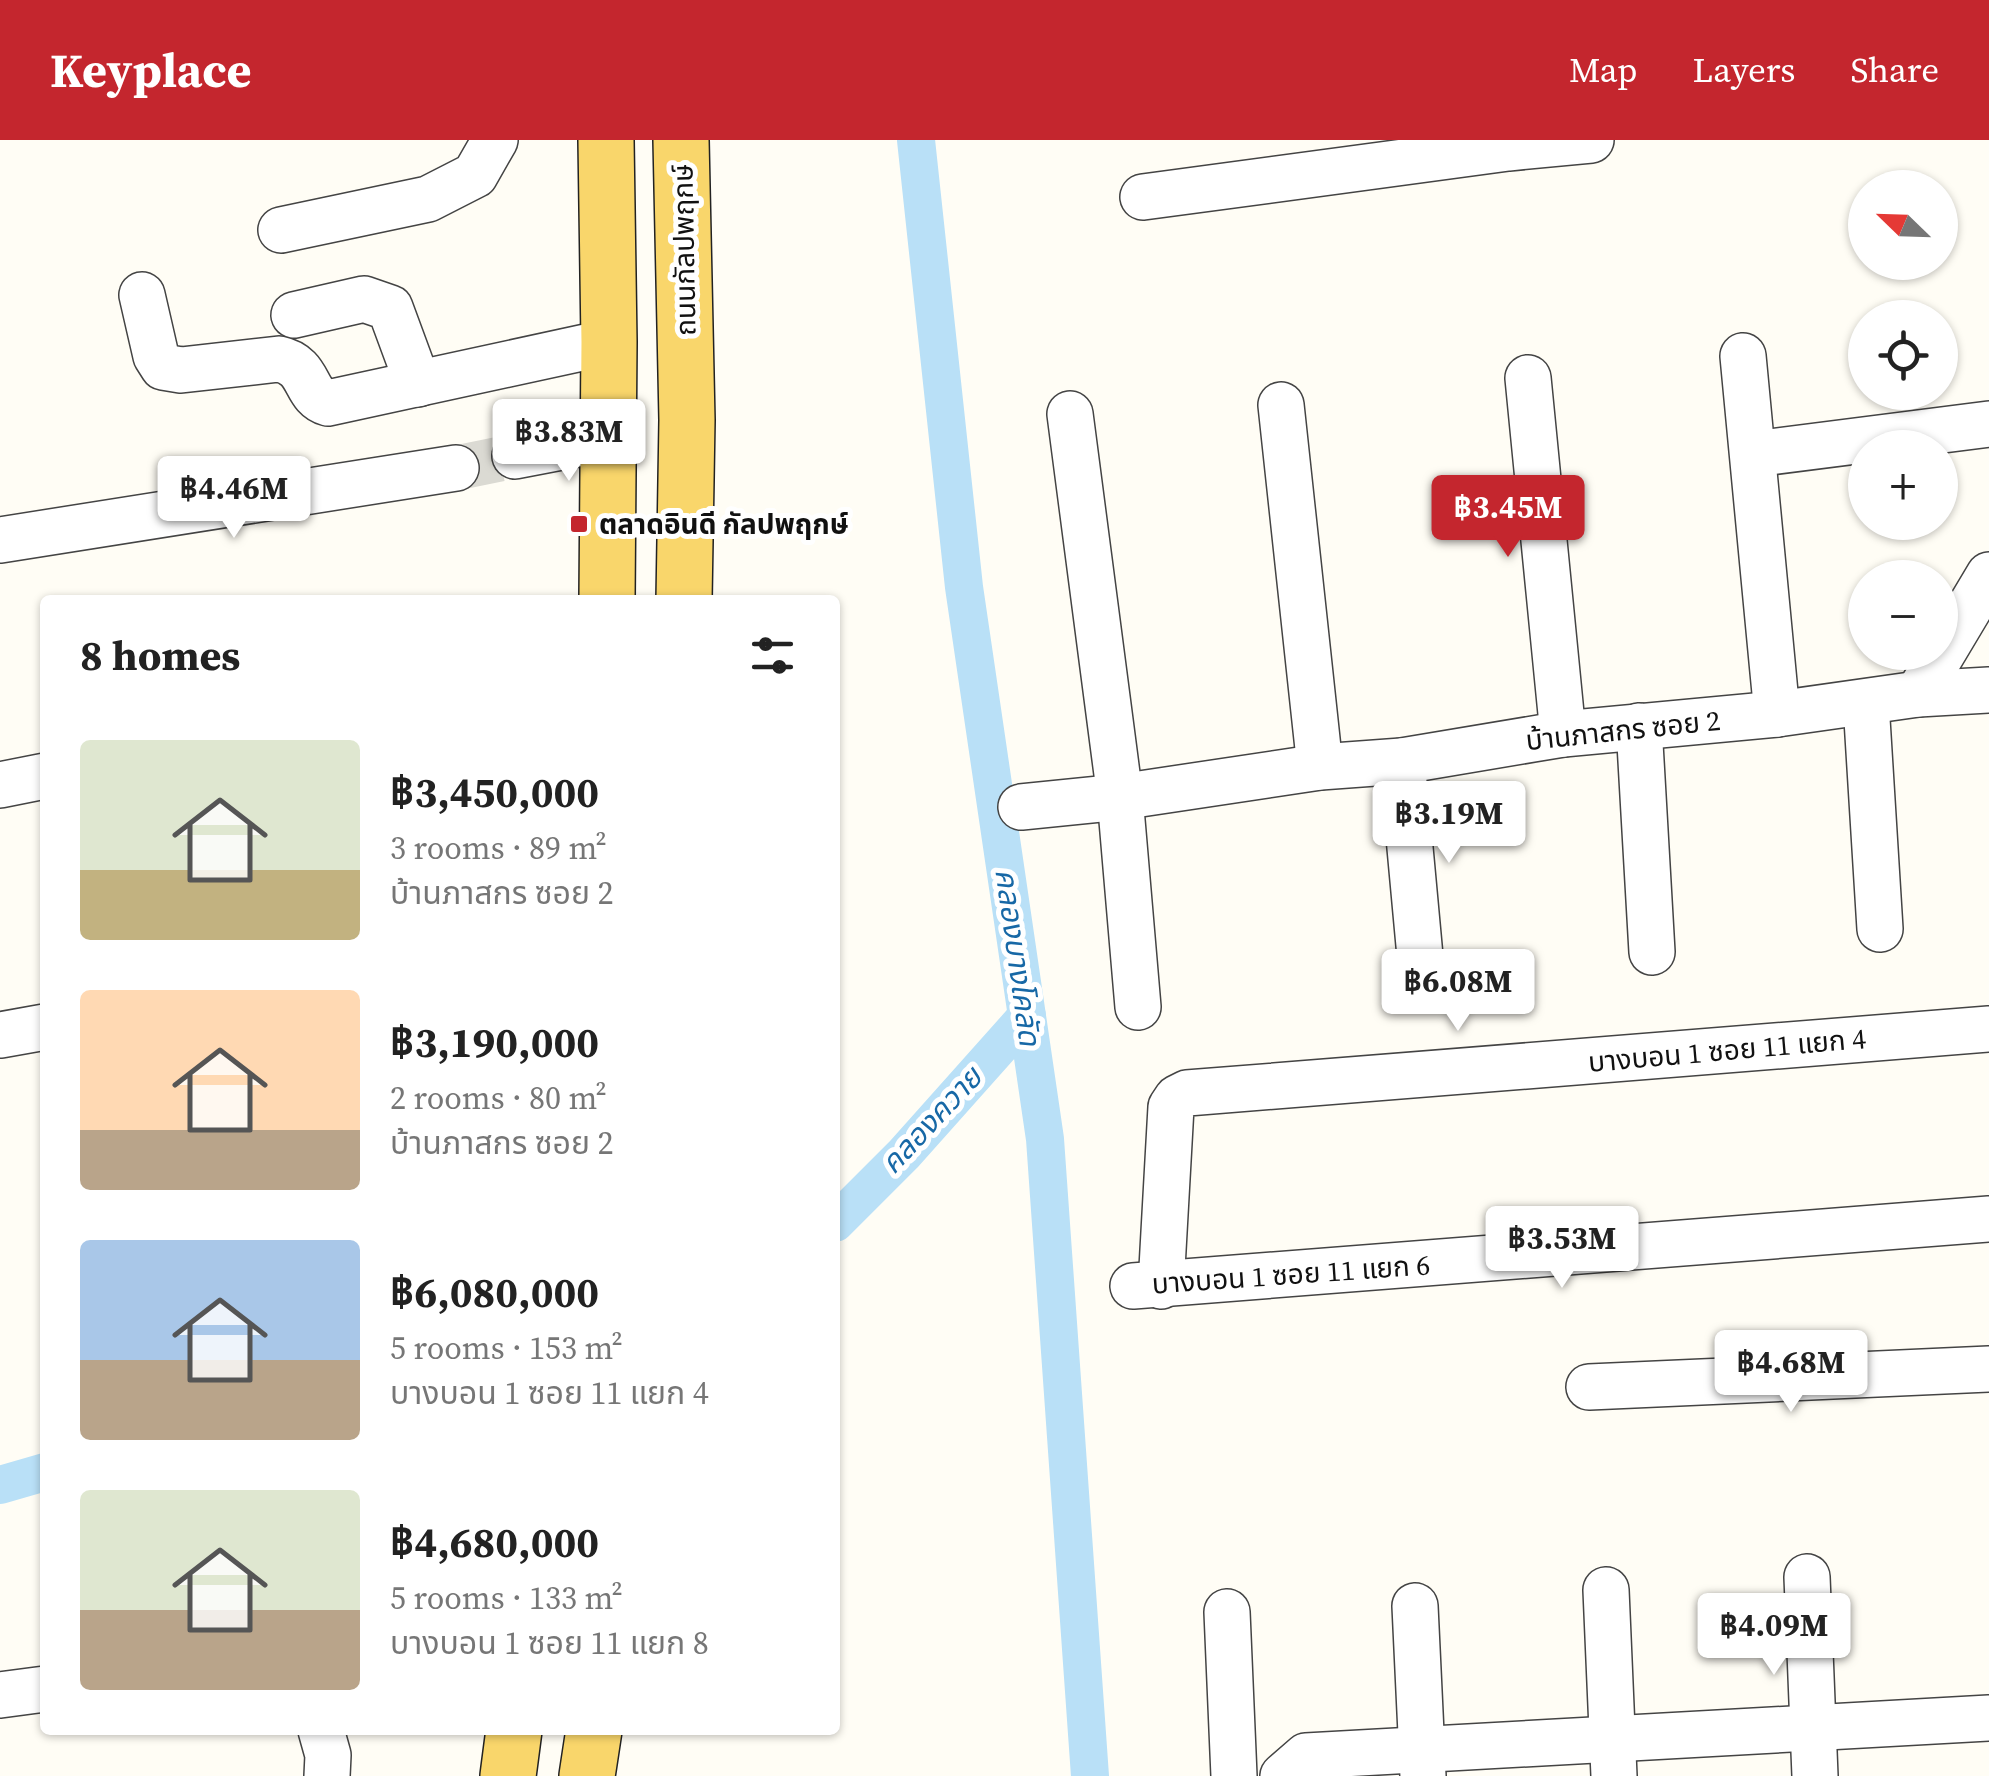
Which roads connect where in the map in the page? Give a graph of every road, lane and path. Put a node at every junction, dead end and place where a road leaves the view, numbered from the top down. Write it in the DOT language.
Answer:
graph roads {
  1 [pos="495,140"];
  2 [pos="606,140"];
  3 [pos="681,140"];
  4 [pos="1591,140"];
  5 [pos="1142,196"];
  6 [pos="281,230"];
  7 [pos="142,295"];
  8 [pos="294,315"];
  9 [pos="609,342"];
  10 [pos="1744,356"];
  11 [pos="1528,378"];
  12 [pos="418,384"];
  13 [pos="1281,405"];
  14 [pos="1070,414"];
  15 [pos="1989,424"];
  16 [pos="608,438"];
  17 [pos="1754,454"];
  18 [pos="515,456"];
  19 [pos="456,468"];
  20 [pos="0,540"];
  21 [pos="1989,575"];
  22 [pos="608,595"];
  23 [pos="684,595"];
  24 [pos="1989,690"];
  25 [pos="1918,694"];
  26 [pos="1866,703"];
  27 [pos="1777,714"];
  28 [pos="1638,726"];
  29 [pos="1563,734"];
  30 [pos="1402,761"];
  31 [pos="1320,767"];
  32 [pos="40,777"];
  33 [pos="0,784"];
  34 [pos="1120,798"];
  35 [pos="1021,808"];
  36 [pos="1880,930"];
  37 [pos="1652,952"];
  38 [pos="1422,978"];
  39 [pos="1138,1007"];
  40 [pos="40,1029"];
  41 [pos="1989,1029"];
  42 [pos="0,1035"];
  43 [pos="1989,1219"];
  44 [pos="1146,1286"];
  45 [pos="1989,1369"];
  46 [pos="1589,1387"];
  47 [pos="1807,1577"];
  48 [pos="1606,1590"];
  49 [pos="1415,1606"];
  50 [pos="1228,1612"];
  51 [pos="40,1690"];
  52 [pos="0,1695"];
  53 [pos="1989,1718"];
  54 [pos="1815,1728"];
  55 [pos="322,1735"];
  56 [pos="513,1735"];
  57 [pos="593,1735"];
  58 [pos="1612,1758"];
  59 [pos="1423,1763"];
  60 [pos="327,1776"];
  61 [pos="508,1776"];
  62 [pos="587,1776"];
  63 [pos="1234,1776"];
  64 [pos="1283,1776"];
  65 [pos="1815,1776"];
  1 -- 6 [label="street"];
  2 -- 9 [label="main road"];
  3 -- 23 [label="main road, ถนนกัลปพฤกษ์"];
  4 -- 5 [label="street"];
  7 -- 12 [label="street"];
  8 -- 12 [label="street"];
  9 -- 12 [label="street"];
  9 -- 16 [label="main road"];
  10 -- 17 [label="street"];
  11 -- 29 [label="street"];
  13 -- 31 [label="street"];
  14 -- 34 [label="street"];
  15 -- 17 [label="street"];
  16 -- 18 [label="street"];
  16 -- 22 [label="main road"];
  17 -- 27 [label="street"];
  19 -- 20 [label="street"];
  21 -- 25 [label="street"];
  24 -- 25 [label="street, บ้านภาสกร ซอย 2"];
  25 -- 26 [label="street, บ้านภาสกร ซอย 2"];
  26 -- 27 [label="street, บ้านภาสกร ซอย 2"];
  26 -- 36 [label="street"];
  27 -- 28 [label="street, บ้านภาสกร ซอย 2"];
  28 -- 29 [label="street, บ้านภาสกร ซอย 2"];
  28 -- 37 [label="street"];
  29 -- 30 [label="street, บ้านภาสกร ซอย 2"];
  30 -- 31 [label="street, บ้านภาสกร ซอย 2"];
  30 -- 38 [label="street"];
  31 -- 34 [label="street, บ้านภาสกร ซอย 2"];
  32 -- 33 [label="street"];
  34 -- 35 [label="street, บ้านภาสกร ซอย 2"];
  34 -- 39 [label="street"];
  40 -- 42 [label="street"];
  41 -- 44 [label="street, บางบอน 1 ซอย 11 แยก 4"];
  43 -- 44 [label="street, บางบอน 1 ซอย 11 แยก 6"];
  45 -- 46 [label="street"];
  47 -- 54 [label="street"];
  48 -- 58 [label="street"];
  49 -- 59 [label="street"];
  50 -- 63 [label="street"];
  51 -- 52 [label="street"];
  53 -- 54 [label="street"];
  54 -- 58 [label="street"];
  54 -- 65 [label="street"];
  55 -- 60 [label="street"];
  56 -- 61 [label="main road"];
  57 -- 62 [label="main road"];
  58 -- 59 [label="street"];
  59 -- 64 [label="street"];
}
